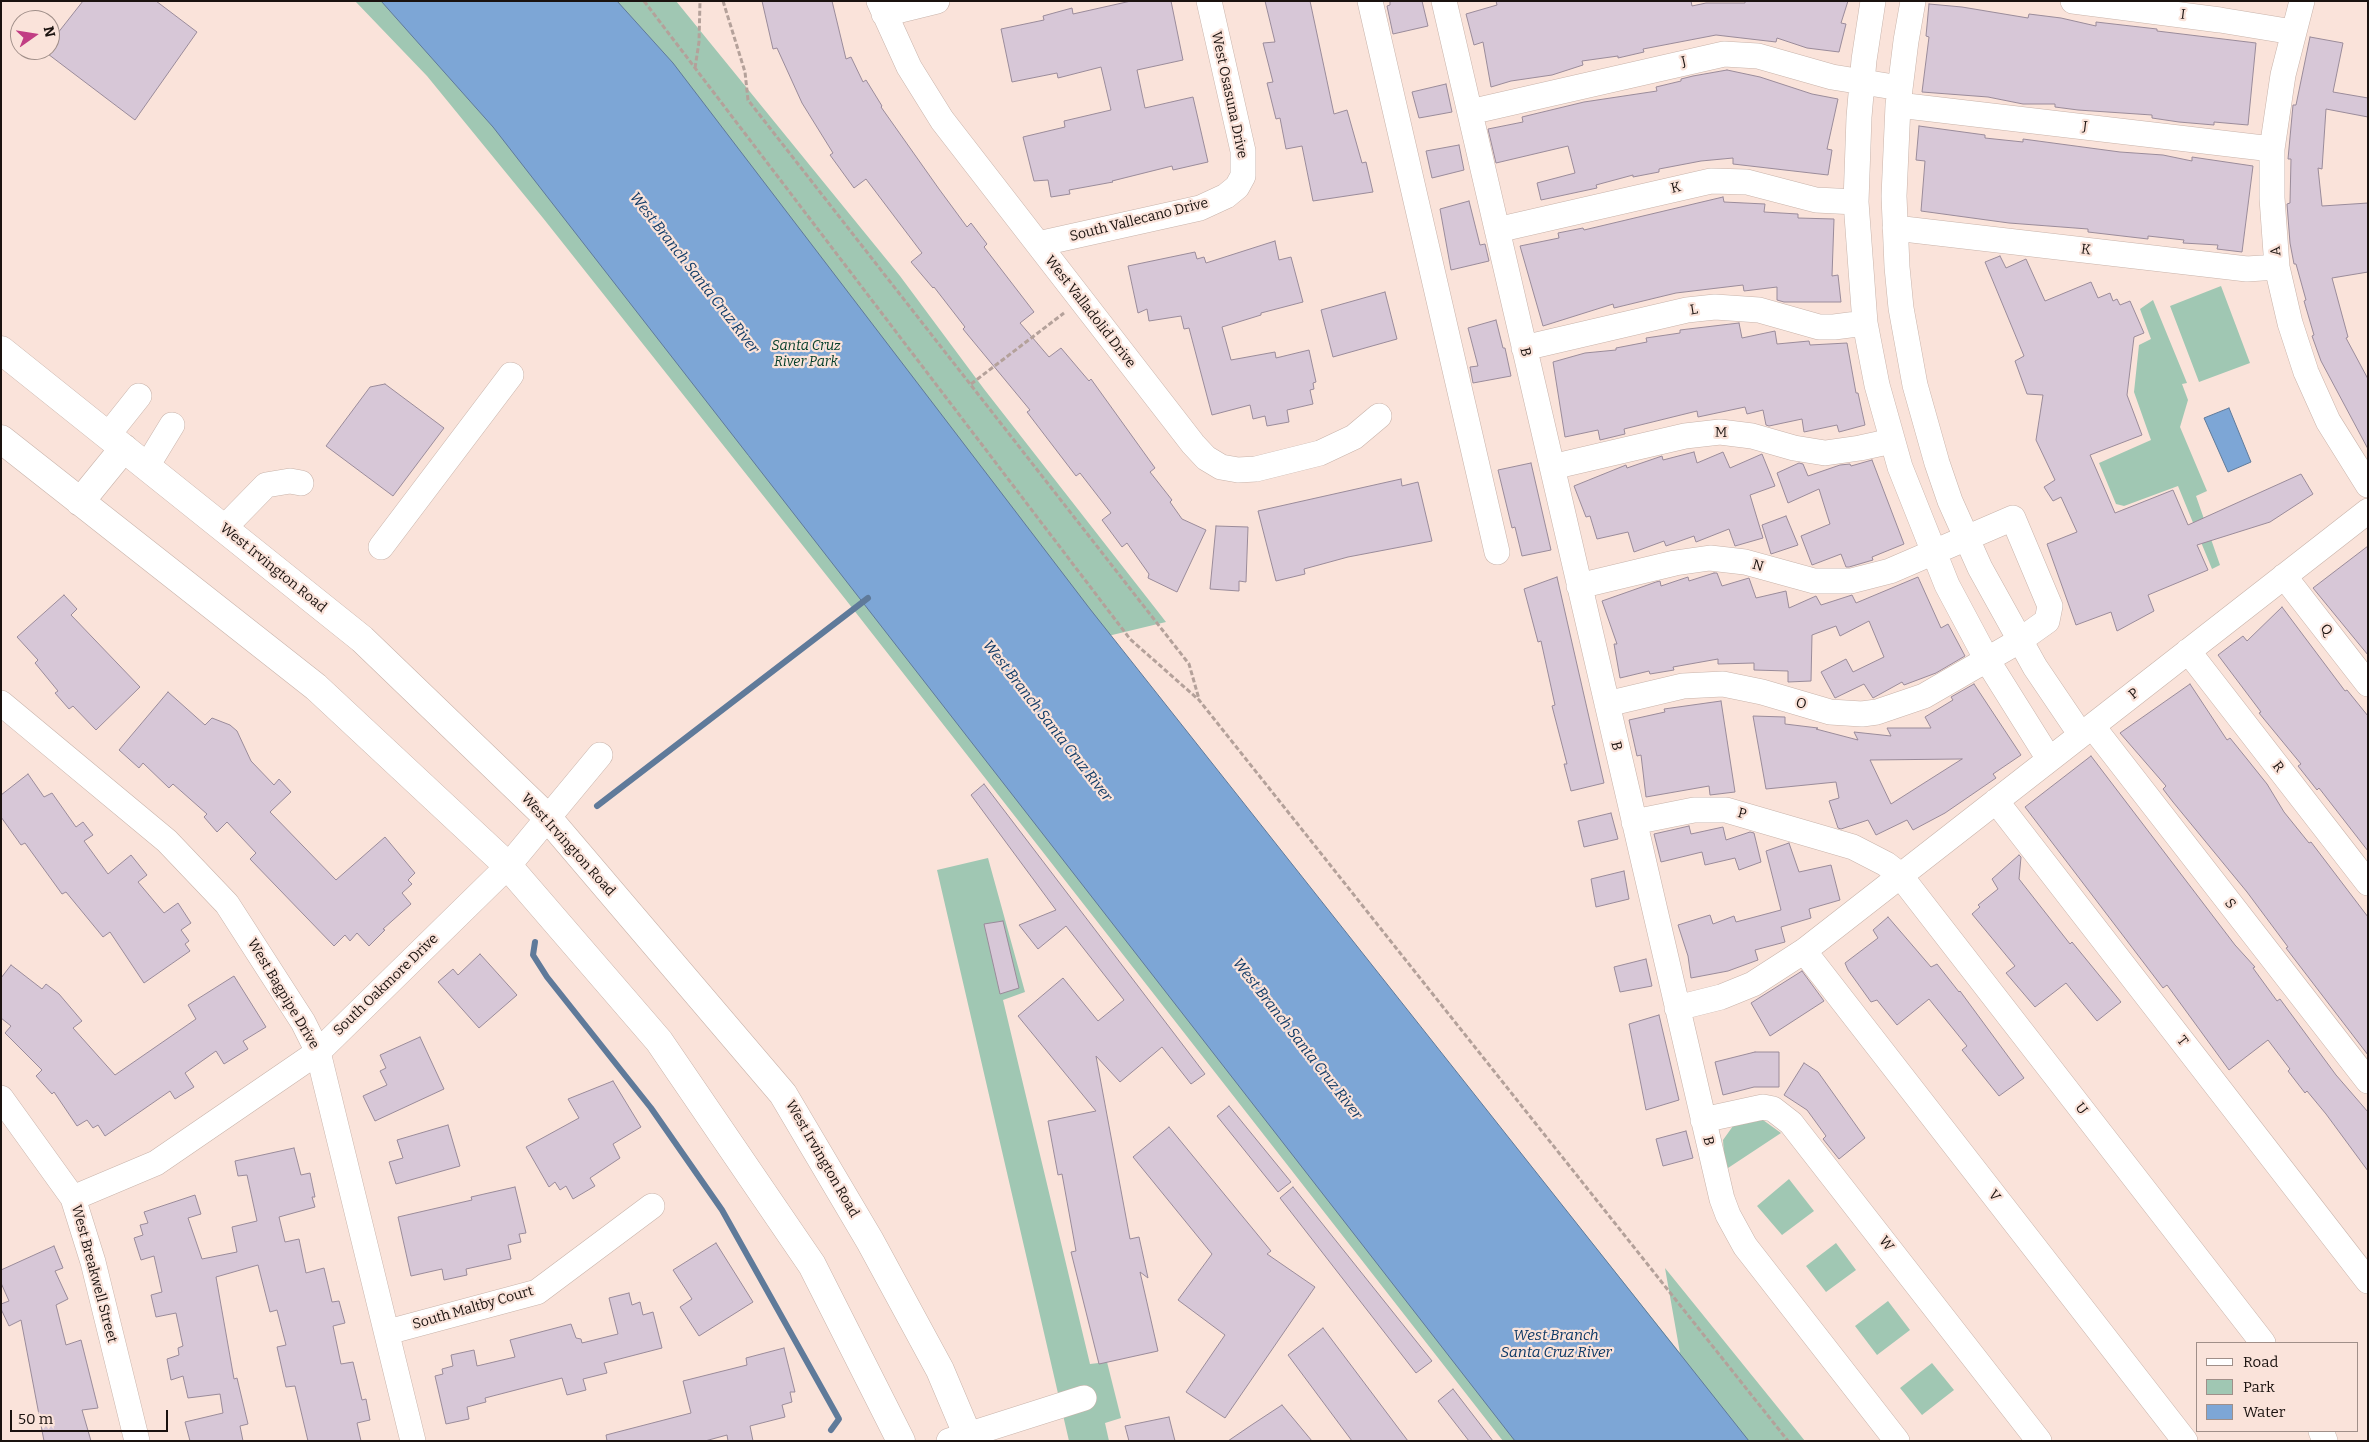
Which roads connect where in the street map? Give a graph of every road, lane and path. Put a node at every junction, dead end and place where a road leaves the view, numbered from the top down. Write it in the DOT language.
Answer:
graph roads {
  1 [pos="644,1"];
  2 [pos="700,1"];
  3 [pos="723,1"];
  4 [pos="937,1"];
  5 [pos="1209,1"];
  6 [pos="1370,1"];
  7 [pos="1444,1"];
  8 [pos="1873,1"];
  9 [pos="1913,1"];
  10 [pos="2073,1"];
  11 [pos="2302,1"];
  12 [pos="882,8"];
  13 [pos="2293,32"];
  14 [pos="695,69"];
  15 [pos="1862,83"];
  16 [pos="1899,96"];
  17 [pos="1470,112"];
  18 [pos="2272,149"];
  19 [pos="1246,187"];
  20 [pos="1856,209"];
  21 [pos="1895,222"];
  22 [pos="1497,230"];
  23 [pos="1038,244"];
  24 [pos="2277,267"];
  25 [pos="1080,300"];
  26 [pos="1865,323"];
  27 [pos="1524,348"];
  28 [pos="1,350"];
  29 [pos="511,375"];
  30 [pos="971,384"];
  31 [pos="139,396"];
  32 [pos="1379,416"];
  33 [pos="172,425"];
  34 [pos="1,439"];
  35 [pos="1892,441"];
  36 [pos="116,442"];
  37 [pos="147,466"];
  38 [pos="1552,467"];
  39 [pos="301,483"];
  40 [pos="2368,485"];
  41 [pos="80,502"];
  42 [pos="2368,511"];
  43 [pos="2013,518"];
  44 [pos="224,528"];
  45 [pos="1966,538"];
  46 [pos="381,547"];
  47 [pos="1497,552"];
  48 [pos="1933,553"];
  49 [pos="2284,576"];
  50 [pos="1579,586"];
  51 [pos="2019,641"];
  52 [pos="2188,651"];
  53 [pos="1987,660"];
  54 [pos="2368,684"];
  55 [pos="1199,700"];
  56 [pos="1,703"];
  57 [pos="1607,704"];
  58 [pos="2087,731"];
  59 [pos="600,755"];
  60 [pos="2049,759"];
  61 [pos="1996,801"];
  62 [pos="547,817"];
  63 [pos="1634,822"];
  64 [pos="508,866"];
  65 [pos="1899,874"];
  66 [pos="2368,883"];
  67 [pos="1804,951"];
  68 [pos="1677,1008"];
  69 [pos="318,1052"];
  70 [pos="2368,1081"];
  71 [pos="1,1098"];
  72 [pos="1703,1120"];
  73 [pos="73,1198"];
  74 [pos="652,1206"];
  75 [pos="2368,1280"];
  76 [pos="388,1332"];
  77 [pos="2262,1342"];
  78 [pos="1084,1398"];
  79 [pos="962,1439"];
  80 [pos="137,1441"];
  81 [pos="413,1441"];
  82 [pos="901,1441"];
  83 [pos="1788,1441"];
  84 [pos="1897,1441"];
  85 [pos="2039,1441"];
  86 [pos="2185,1441"];
  1 -- 14 [label="path"];
  2 -- 14 [label="path"];
  3 -- 30 [label="path"];
  4 -- 12 [label="street"];
  5 -- 19 [label="street, West Osasuna Drive"];
  6 -- 47 [label="street"];
  7 -- 17 [label="street, B"];
  8 -- 15 [label="street"];
  9 -- 16 [label="street, S"];
  10 -- 13 [label="street, I"];
  11 -- 13 [label="street, A"];
  12 -- 23 [label="street, West Valladolid Drive"];
  13 -- 18 [label="street, A"];
  14 -- 55 [label="path"];
  15 -- 16 [label="street, J"];
  15 -- 17 [label="street, J"];
  15 -- 20 [label="street"];
  16 -- 18 [label="street, J"];
  16 -- 21 [label="street, S"];
  17 -- 22 [label="street, B"];
  18 -- 24 [label="street, A"];
  19 -- 23 [label="street, South Vallecano Drive"];
  20 -- 21 [label="street, K"];
  20 -- 22 [label="street, K"];
  20 -- 26 [label="street"];
  21 -- 24 [label="street, K"];
  21 -- 45 [label="street, S"];
  22 -- 27 [label="street, B"];
  23 -- 25 [label="street, West Valladolid Drive"];
  24 -- 40 [label="street, A"];
  25 -- 30 [label="path"];
  25 -- 32 [label="street, West Valladolid Drive"];
  26 -- 27 [label="street, L"];
  26 -- 35 [label="street"];
  27 -- 38 [label="street, B"];
  28 -- 36 [label="main road, West Irvington Road"];
  29 -- 46 [label="street"];
  30 -- 55 [label="path"];
  31 -- 36 [label="street"];
  33 -- 37 [label="street"];
  34 -- 41 [label="main road"];
  35 -- 38 [label="street, M"];
  35 -- 48 [label="street"];
  36 -- 37 [label="main road, West Irvington Road"];
  36 -- 41 [label="main road"];
  37 -- 44 [label="main road, West Irvington Road"];
  38 -- 50 [label="street, B"];
  39 -- 44 [label="street"];
  41 -- 64 [label="main road"];
  42 -- 49 [label="street, P"];
  43 -- 45 [label="street, N"];
  43 -- 51 [label="street, O"];
  44 -- 62 [label="main road, West Irvington Road"];
  45 -- 48 [label="street, N"];
  45 -- 51 [label="street, S"];
  48 -- 50 [label="street, N"];
  48 -- 53 [label="street"];
  49 -- 52 [label="street, P"];
  49 -- 54 [label="street, Q"];
  50 -- 57 [label="street, B"];
  51 -- 53 [label="street, O"];
  51 -- 58 [label="street, S"];
  52 -- 58 [label="street, P"];
  52 -- 66 [label="street, R"];
  53 -- 57 [label="street, O"];
  53 -- 60 [label="street"];
  55 -- 83 [label="path"];
  56 -- 69 [label="street, West Bagpipe Drive"];
  57 -- 63 [label="street, B"];
  58 -- 60 [label="street, P"];
  58 -- 70 [label="street, S"];
  59 -- 62 [label="street, South Oakmore Drive"];
  60 -- 61 [label="street, P"];
  61 -- 65 [label="street, P"];
  61 -- 75 [label="street, T"];
  62 -- 64 [label="street, South Oakmore Drive"];
  62 -- 79 [label="main road, West Irvington Road"];
  63 -- 65 [label="street, P"];
  63 -- 68 [label="street, B"];
  64 -- 69 [label="street, South Oakmore Drive"];
  64 -- 82 [label="main road"];
  65 -- 67 [label="street, P"];
  65 -- 77 [label="street, U"];
  67 -- 68 [label="street, P"];
  67 -- 86 [label="street, V"];
  68 -- 72 [label="street, B"];
  69 -- 73 [label="street, South Oakmore Drive"];
  69 -- 76 [label="street, West Bagpipe Drive"];
  71 -- 73 [label="street, West Breakwell Street"];
  72 -- 84 [label="street, B"];
  72 -- 85 [label="street, W"];
  73 -- 80 [label="street, West Breakwell Street"];
  74 -- 76 [label="street, South Maltby Court"];
  76 -- 81 [label="street, West Bagpipe Drive"];
  78 -- 79 [label="street"];
}
